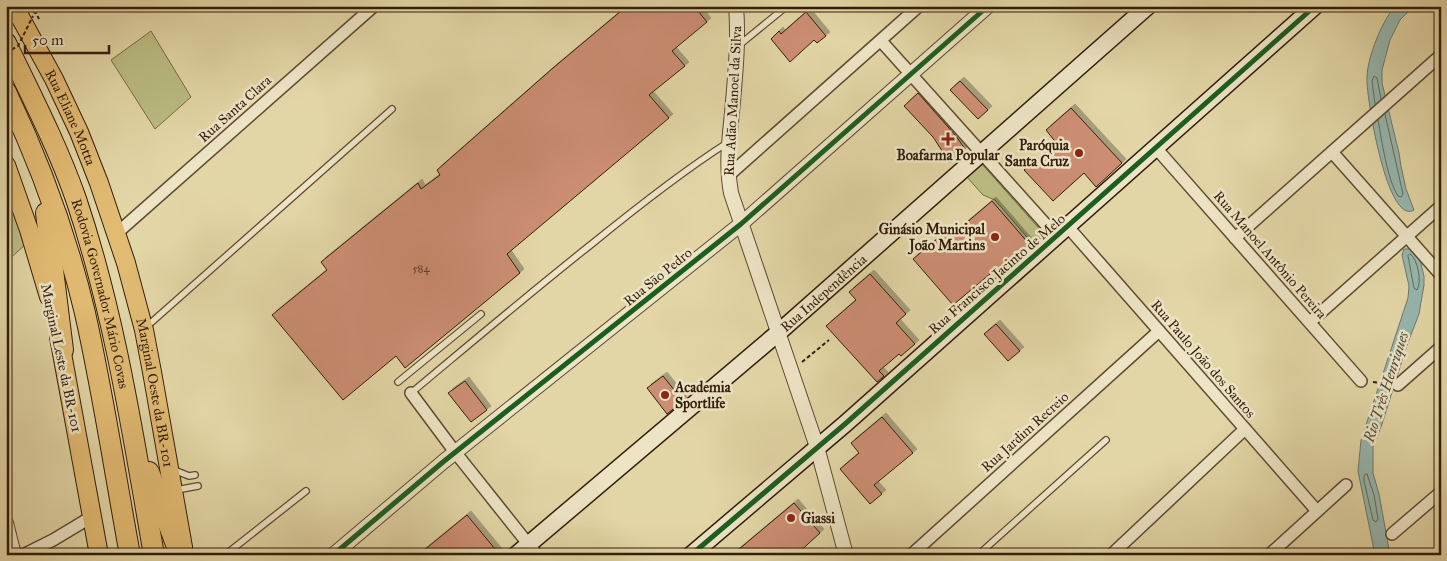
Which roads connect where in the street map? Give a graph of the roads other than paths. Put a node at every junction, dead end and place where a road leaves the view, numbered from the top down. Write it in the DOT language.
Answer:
graph roads {
  1 [pos="14,6"];
  2 [pos="374,6"];
  3 [pos="736,6"];
  4 [pos="787,6"];
  5 [pos="920,6"];
  6 [pos="988,6"];
  7 [pos="1148,6"];
  8 [pos="1314,6"];
  9 [pos="880,41"];
  10 [pos="6,44"];
  11 [pos="737,46"];
  12 [pos="1441,55"];
  13 [pos="912,75"];
  14 [pos="6,92"];
  15 [pos="392,109"];
  16 [pos="729,142"];
  17 [pos="1156,148"];
  18 [pos="1332,152"];
  19 [pos="982,154"];
  20 [pos="6,165"];
  21 [pos="42,174"];
  22 [pos="728,176"];
  23 [pos="1441,206"];
  24 [pos="741,224"];
  25 [pos="1062,232"];
  26 [pos="117,233"];
  27 [pos="1407,237"];
  28 [pos="1235,238"];
  29 [pos="1441,275"];
  30 [pos="481,314"];
  31 [pos="1310,322"];
  32 [pos="144,330"];
  33 [pos="1159,331"];
  34 [pos="778,333"];
  35 [pos="1441,347"];
  36 [pos="63,350"];
  37 [pos="1361,381"];
  38 [pos="398,382"];
  39 [pos="1398,385"];
  40 [pos="411,393"];
  41 [pos="131,424"];
  42 [pos="1245,429"];
  43 [pos="1106,440"];
  44 [pos="817,447"];
  45 [pos="455,452"];
  46 [pos="169,467"];
  47 [pos="195,475"];
  48 [pos="1346,485"];
  49 [pos="198,486"];
  50 [pos="174,490"];
  51 [pos="306,490"];
  52 [pos="1441,492"];
  53 [pos="1317,511"];
  54 [pos="92,516"];
  55 [pos="6,523"];
  56 [pos="1392,534"];
  57 [pos="533,549"];
  58 [pos="14,555"];
  59 [pos="23,555"];
  60 [pos="100,555"];
  61 [pos="130,555"];
  62 [pos="154,555"];
  63 [pos="180,555"];
  64 [pos="184,555"];
  65 [pos="225,555"];
  66 [pos="333,555"];
  67 [pos="516,555"];
  68 [pos="691,555"];
  69 [pos="846,555"];
  70 [pos="911,555"];
  71 [pos="978,555"];
  72 [pos="1111,555"];
  73 [pos="1269,555"];
  1 -- 26 [label="main road, Rua Eliane Motta"];
  2 -- 26 [label="street, Rua Santa Clara"];
  3 -- 11 [label="street, Rua Adão Manoel da Silva"];
  4 -- 11 [label="lane"];
  5 -- 9 [label="street"];
  6 -- 13 [label="street, Rua São Pedro"];
  7 -- 19 [label="main road, Rua Independência"];
  8 -- 17 [label="main road, Rua Francisco Jacinto de Melo"];
  9 -- 13 [label="street, Rua Paulo João dos Santos"];
  9 -- 22 [label="street"];
  10 -- 41 [label="highway, Rodovia Governador Mário Covas"];
  11 -- 16 [label="street, Rua Adão Manoel da Silva"];
  12 -- 18 [label="street"];
  13 -- 19 [label="street, Rua Paulo João dos Santos"];
  13 -- 24 [label="street, Rua São Pedro"];
  14 -- 21 [label="highway, Rodovia Governador Mário Covas"];
  15 -- 32 [label="lane"];
  16 -- 22 [label="street, Rua Adão Manoel da Silva"];
  16 -- 40 [label="lane"];
  17 -- 25 [label="main road, Rua Francisco Jacinto de Melo"];
  17 -- 28 [label="street, Rua Manoel Antônio Pereira"];
  18 -- 27 [label="street"];
  18 -- 28 [label="street"];
  19 -- 25 [label="street, Rua Paulo João dos Santos"];
  19 -- 34 [label="main road, Rua Independência"];
  20 -- 36 [label="main road, Marginal Leste da BR-101"];
  21 -- 36 [label="highway"];
  21 -- 61 [label="highway, Rodovia Governador Mário Covas"];
  22 -- 24 [label="street, Rua Adão Manoel da Silva"];
  23 -- 27 [label="street"];
  24 -- 34 [label="street, Rua Adão Manoel da Silva"];
  24 -- 45 [label="street, Rua São Pedro"];
  25 -- 33 [label="street, Rua Paulo João dos Santos"];
  25 -- 44 [label="main road, Rua Francisco Jacinto de Melo"];
  26 -- 32 [label="main road, Marginal Oeste da BR-101"];
  27 -- 29 [label="street"];
  27 -- 31 [label="street"];
  28 -- 31 [label="street, Rua Manoel Antônio Pereira"];
  30 -- 38 [label="lane"];
  31 -- 37 [label="street, Rua Manoel Antônio Pereira"];
  32 -- 46 [label="main road, Marginal Oeste da BR-101"];
  33 -- 42 [label="street, Rua Paulo João dos Santos"];
  33 -- 70 [label="street, Rua Jardim Recreio"];
  34 -- 44 [label="street, Rua Adão Manoel da Silva"];
  34 -- 57 [label="main road, Rua Independência"];
  35 -- 39 [label="street"];
  36 -- 54 [label="main road, Marginal Leste da BR-101"];
  40 -- 45 [label="street"];
  41 -- 62 [label="highway, Rodovia Governador Mário Covas"];
  41 -- 63 [label="highway"];
  42 -- 53 [label="street, Rua Paulo João dos Santos"];
  42 -- 72 [label="street"];
  43 -- 71 [label="lane"];
  44 -- 68 [label="main road, Rua Francisco Jacinto de Melo"];
  44 -- 69 [label="street, Rua Adão Manoel da Silva"];
  45 -- 57 [label="street"];
  45 -- 66 [label="street, Rua São Pedro"];
  46 -- 47 [label="lane"];
  46 -- 50 [label="main road, Marginal Oeste da BR-101"];
  48 -- 53 [label="street"];
  49 -- 50 [label="lane"];
  50 -- 64 [label="main road, Marginal Oeste da BR-101"];
  51 -- 65 [label="lane"];
  52 -- 56 [label="street"];
  53 -- 73 [label="street"];
  54 -- 59 [label="street"];
  54 -- 60 [label="main road, Marginal Leste da BR-101"];
  55 -- 58 [label="street"];
  57 -- 67 [label="main road, Rua Independência"];
}
